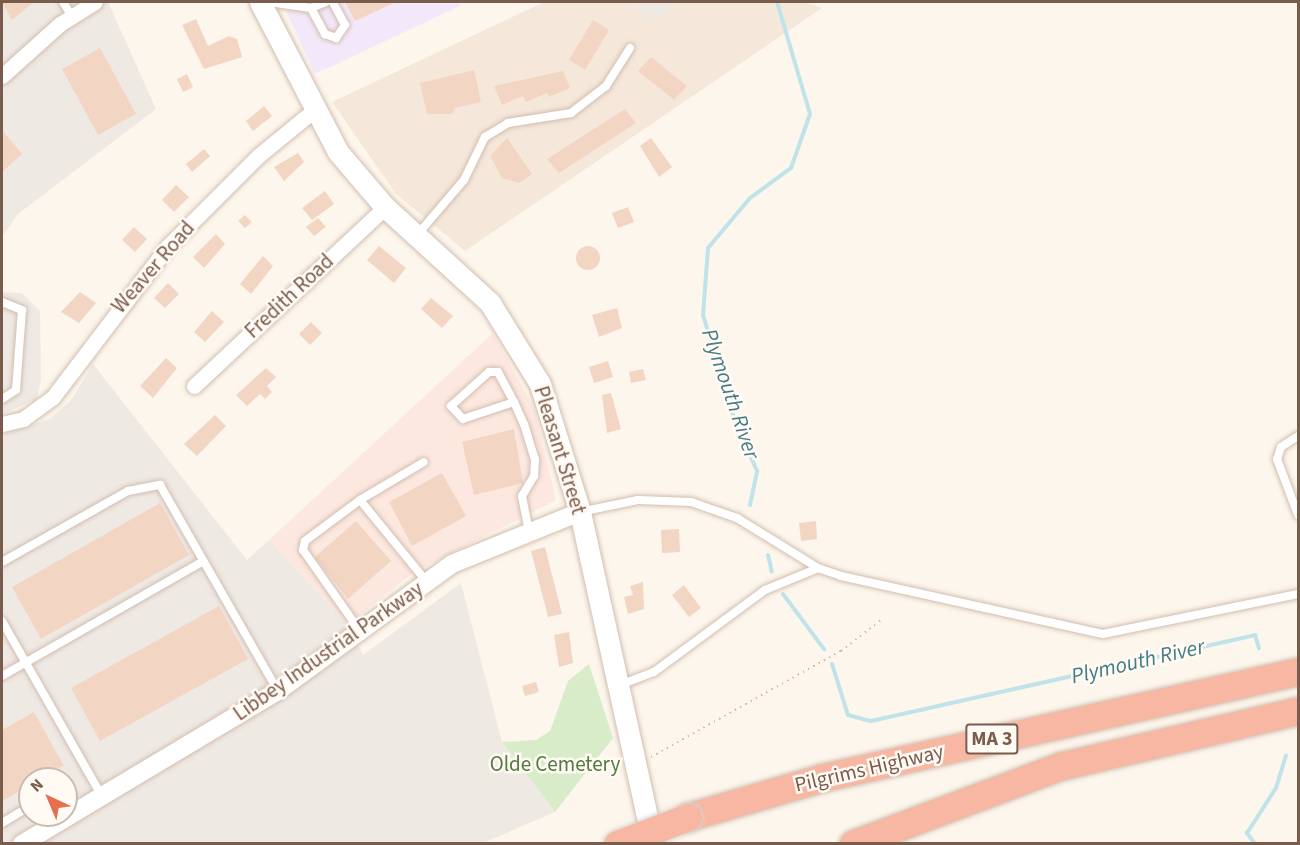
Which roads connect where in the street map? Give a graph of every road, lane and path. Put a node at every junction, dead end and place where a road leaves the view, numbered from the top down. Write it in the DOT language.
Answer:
graph roads {
  1 [pos="63,2"];
  2 [pos="95,2"];
  3 [pos="260,2"];
  4 [pos="269,2"];
  5 [pos="326,2"];
  6 [pos="333,2"];
  7 [pos="311,8"];
  8 [pos="71,15"];
  9 [pos="630,48"];
  10 [pos="2,76"];
  11 [pos="313,111"];
  12 [pos="385,207"];
  13 [pos="417,235"];
  14 [pos="2,303"];
  15 [pos="194,386"];
  16 [pos="2,399"];
  17 [pos="514,402"];
  18 [pos="2,424"];
  19 [pos="1299,436"];
  20 [pos="424,462"];
  21 [pos="360,500"];
  22 [pos="580,512"];
  23 [pos="1299,515"];
  24 [pos="530,531"];
  25 [pos="204,561"];
  26 [pos="2,562"];
  27 [pos="818,568"];
  28 [pos="426,581"];
  29 [pos="1299,594"];
  30 [pos="881,620"];
  31 [pos="2,621"];
  32 [pos="361,631"];
  33 [pos="25,662"];
  34 [pos="1299,671"];
  35 [pos="2,676"];
  36 [pos="620,685"];
  37 [pos="278,691"];
  38 [pos="1299,711"];
  39 [pos="637,761"];
  40 [pos="103,797"];
  41 [pos="18,813"];
  42 [pos="2,823"];
  43 [pos="22,843"];
  44 [pos="617,843"];
  45 [pos="653,843"];
  46 [pos="854,843"];
  1 -- 8 [label="lane"];
  2 -- 8 [label="street"];
  3 -- 11 [label="main road, Pleasant Street"];
  4 -- 7 [label="lane"];
  5 -- 7 [label="lane"];
  6 -- 7 [label="lane"];
  8 -- 10 [label="street"];
  9 -- 13 [label="lane"];
  11 -- 12 [label="main road, Pleasant Street"];
  11 -- 18 [label="street, Weaver Road"];
  12 -- 13 [label="main road, Pleasant Street"];
  12 -- 15 [label="street, Fredith Road"];
  13 -- 22 [label="main road, Pleasant Street"];
  14 -- 16 [label="lane"];
  17 -- 17 [label="lane"];
  17 -- 24 [label="lane"];
  19 -- 23 [label="lane"];
  20 -- 21 [label="lane"];
  21 -- 28 [label="lane"];
  21 -- 32 [label="lane"];
  22 -- 24 [label="street, Libbey Industrial Parkway"];
  22 -- 27 [label="lane"];
  22 -- 36 [label="main road, Pleasant Street"];
  24 -- 28 [label="street, Libbey Industrial Parkway"];
  25 -- 26 [label="lane"];
  25 -- 33 [label="lane"];
  25 -- 37 [label="lane"];
  27 -- 29 [label="lane"];
  27 -- 36 [label="lane"];
  28 -- 32 [label="street, Libbey Industrial Parkway"];
  30 -- 39 [label="path"];
  31 -- 33 [label="lane"];
  32 -- 37 [label="street, Libbey Industrial Parkway"];
  33 -- 35 [label="lane"];
  33 -- 40 [label="lane"];
  34 -- 44 [label="highway, Pilgrims Highway / MA 3, bridge"];
  36 -- 39 [label="main road, Pleasant Street"];
  37 -- 40 [label="street, Libbey Industrial Parkway"];
  38 -- 46 [label="highway, MA 3"];
  39 -- 45 [label="main road, Pleasant Street"];
  40 -- 43 [label="street, Libbey Industrial Parkway"];
  41 -- 42 [label="lane"];
}
